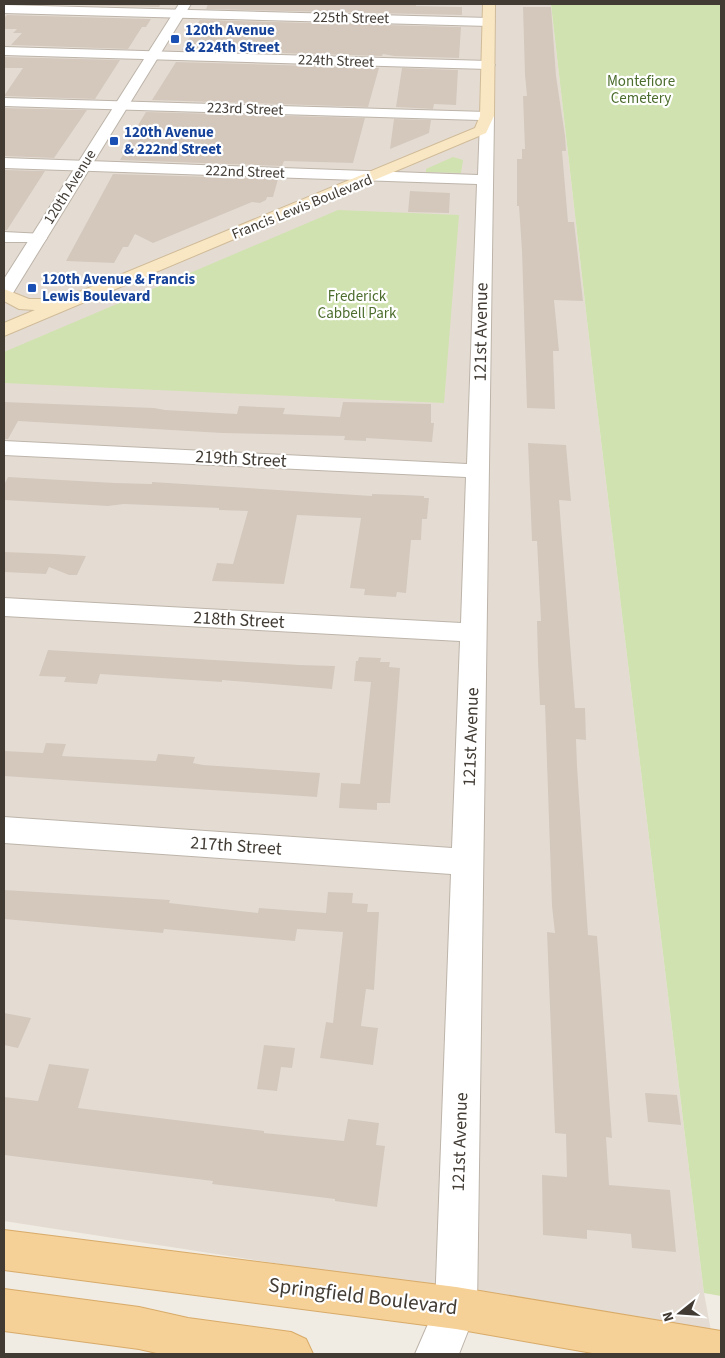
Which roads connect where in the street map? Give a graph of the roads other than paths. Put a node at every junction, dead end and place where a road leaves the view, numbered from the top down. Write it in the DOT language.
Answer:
graph roads {
  1 [pos="489,4"];
  2 [pos="4,9"];
  3 [pos="181,9"];
  4 [pos="489,22"];
  5 [pos="4,51"];
  6 [pos="152,55"];
  7 [pos="488,65"];
  8 [pos="4,102"];
  9 [pos="121,106"];
  10 [pos="487,116"];
  11 [pos="4,163"];
  12 [pos="83,166"];
  13 [pos="376,176"];
  14 [pos="485,180"];
  15 [pos="4,237"];
  16 [pos="38,238"];
  17 [pos="4,294"];
  18 [pos="67,303"];
  19 [pos="4,330"];
  20 [pos="4,448"];
  21 [pos="478,471"];
  22 [pos="4,607"];
  23 [pos="474,633"];
  24 [pos="4,830"];
  25 [pos="467,862"];
  26 [pos="4,1250"];
  27 [pos="456,1308"];
  28 [pos="4,1310"];
  29 [pos="721,1353"];
  30 [pos="290,1354"];
  31 [pos="437,1354"];
  1 -- 4 [label="main road"];
  2 -- 3 [label="street, 225th Street"];
  3 -- 4 [label="street, 225th Street"];
  3 -- 6 [label="street, 120th Avenue"];
  4 -- 7 [label="main road"];
  5 -- 6 [label="street, 224th Street"];
  6 -- 7 [label="street, 224th Street"];
  6 -- 9 [label="street, 120th Avenue"];
  7 -- 10 [label="main road"];
  8 -- 9 [label="street, 223rd Street"];
  9 -- 10 [label="street, 223rd Street"];
  9 -- 12 [label="street, 120th Avenue"];
  10 -- 13 [label="main road, Francis Lewis Boulevard"];
  10 -- 14 [label="street, 121st Avenue"];
  11 -- 12 [label="street, 222nd Street"];
  12 -- 13 [label="street, 222nd Street"];
  12 -- 16 [label="street, 120th Avenue"];
  13 -- 14 [label="street, 222nd Street"];
  13 -- 18 [label="main road, Francis Lewis Boulevard"];
  14 -- 21 [label="street, 121st Avenue"];
  15 -- 16 [label="street"];
  16 -- 17 [label="street, 120th Avenue"];
  17 -- 18 [label="main road"];
  18 -- 19 [label="main road, Francis Lewis Boulevard"];
  20 -- 21 [label="street, 219th Street"];
  21 -- 23 [label="street, 121st Avenue"];
  22 -- 23 [label="street, 218th Street"];
  23 -- 25 [label="street, 121st Avenue"];
  24 -- 25 [label="street, 217th Street"];
  25 -- 27 [label="street, 121st Avenue"];
  26 -- 27 [label="main road, Springfield Boulevard"];
  27 -- 29 [label="main road, Springfield Boulevard"];
  27 -- 31 [label="street, 121st Avenue"];
  28 -- 30 [label="main road"];
}
